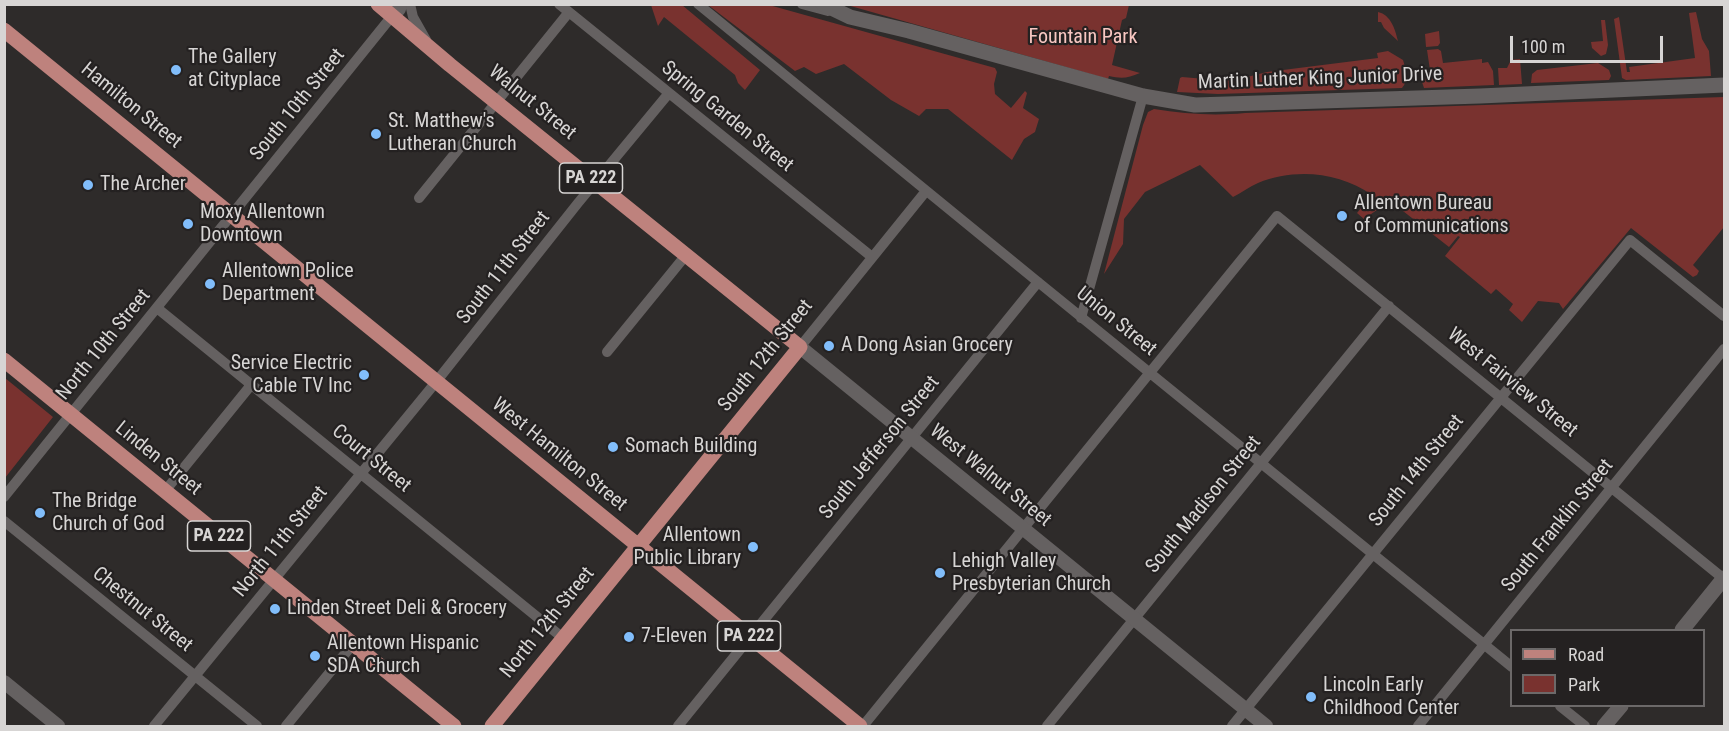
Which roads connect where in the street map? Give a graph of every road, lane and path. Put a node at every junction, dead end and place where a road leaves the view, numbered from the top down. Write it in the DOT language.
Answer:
graph roads {
  1 [pos="378,4"];
  2 [pos="410,4"];
  3 [pos="559,4"];
  4 [pos="698,4"];
  5 [pos="802,4"];
  6 [pos="823,4"];
  7 [pos="396,10"];
  8 [pos="569,12"];
  9 [pos="850,17"];
  10 [pos="4,30"];
  11 [pos="433,50"];
  12 [pos="1725,85"];
  13 [pos="669,93"];
  14 [pos="1143,96"];
  15 [pos="496,102"];
  16 [pos="596,182"];
  17 [pos="926,191"];
  18 [pos="419,198"];
  19 [pos="231,215"];
  20 [pos="686,255"];
  21 [pos="872,257"];
  22 [pos="1038,282"];
  23 [pos="1389,306"];
  24 [pos="157,308"];
  25 [pos="1725,316"];
  26 [pos="1081,318"];
  27 [pos="800,347"];
  28 [pos="1725,349"];
  29 [pos="607,352"];
  30 [pos="4,360"];
  31 [pos="1149,373"];
  32 [pos="436,382"];
  33 [pos="251,385"];
  34 [pos="1501,397"];
  35 [pos="70,415"];
  36 [pos="911,437"];
  37 [pos="1261,463"];
  38 [pos="360,473"];
  39 [pos="1612,488"];
  40 [pos="165,491"];
  41 [pos="4,497"];
  42 [pos="4,521"];
  43 [pos="1023,528"];
  44 [pos="637,547"];
  45 [pos="1373,554"];
  46 [pos="1724,578"];
  47 [pos="273,579"];
  48 [pos="1134,619"];
  49 [pos="1683,629"];
  50 [pos="749,637"];
  51 [pos="563,638"];
  52 [pos="353,644"];
  53 [pos="1485,645"];
  54 [pos="1510,664"];
  55 [pos="195,676"];
  56 [pos="4,682"];
  57 [pos="1562,707"];
  58 [pos="1619,707"];
  59 [pos="1246,710"];
  60 [pos="58,726"];
  61 [pos="154,726"];
  62 [pos="257,726"];
  63 [pos="286,726"];
  64 [pos="454,726"];
  65 [pos="492,726"];
  66 [pos="678,726"];
  67 [pos="861,726"];
  68 [pos="1047,726"];
  69 [pos="1232,726"];
  70 [pos="1266,726"];
  71 [pos="1419,726"];
  72 [pos="1585,726"];
  73 [pos="1604,726"];
  1 -- 7 [label="main road, Walnut Street / PA 222"];
  2 -- 11 [label="street"];
  3 -- 8 [label="street, Spring Garden Street"];
  4 -- 17 [label="street, Union Street"];
  5 -- 9 [label="street"];
  6 -- 9 [label="main road, Martin Luther King Junior Drive"];
  7 -- 11 [label="main road, Walnut Street / PA 222"];
  7 -- 19 [label="street, South 10th Street"];
  8 -- 13 [label="street, Spring Garden Street"];
  8 -- 15 [label="street"];
  9 -- 14 [label="main road, Martin Luther King Junior Drive"];
  10 -- 19 [label="main road, Hamilton Street"];
  11 -- 15 [label="main road, Walnut Street / PA 222"];
  12 -- 14 [label="main road, Martin Luther King Junior Drive"];
  13 -- 16 [label="street, South 11th Street"];
  13 -- 21 [label="street, Spring Garden Street"];
  14 -- 26 [label="street"];
  15 -- 16 [label="main road, Walnut Street / PA 222"];
  15 -- 18 [label="street"];
  16 -- 20 [label="main road, Walnut Street / PA 222"];
  16 -- 32 [label="street, South 11th Street"];
  17 -- 21 [label="street, South 12th Street"];
  17 -- 22 [label="street, Union Street"];
  19 -- 24 [label="street, North 10th Street"];
  19 -- 32 [label="main road, West Hamilton Street"];
  20 -- 27 [label="main road, Walnut Street / PA 222"];
  20 -- 29 [label="street"];
  21 -- 27 [label="street, South 12th Street"];
  22 -- 26 [label="street, Union Street"];
  22 -- 36 [label="street, South Jefferson Street"];
  23 -- 31 [label="street, West Fairview Street"];
  23 -- 34 [label="street, West Fairview Street"];
  23 -- 37 [label="street, South Madison Street"];
  24 -- 33 [label="street, Court Street"];
  24 -- 35 [label="street, North 10th Street"];
  25 -- 34 [label="street, South 14th Street"];
  26 -- 31 [label="street, Union Street"];
  27 -- 36 [label="street, West Walnut Street"];
  27 -- 44 [label="main road, South 12th Street"];
  28 -- 39 [label="street, South Franklin Street"];
  30 -- 35 [label="main road, Linden Street / PA 222"];
  31 -- 37 [label="street, Union Street"];
  31 -- 43 [label="street"];
  32 -- 38 [label="street, North 11th Street"];
  32 -- 44 [label="main road, West Hamilton Street"];
  33 -- 38 [label="street, Court Street"];
  33 -- 40 [label="street"];
  34 -- 39 [label="street, West Fairview Street"];
  34 -- 45 [label="street, South 14th Street"];
  35 -- 40 [label="main road, Linden Street / PA 222"];
  35 -- 41 [label="street, North 10th Street"];
  36 -- 43 [label="street, West Walnut Street"];
  36 -- 50 [label="street, South Jefferson Street"];
  37 -- 45 [label="street, Union Street"];
  37 -- 48 [label="street, South Madison Street"];
  38 -- 47 [label="street, North 11th Street"];
  38 -- 51 [label="street, Court Street"];
  39 -- 46 [label="street, West Fairview Street"];
  39 -- 53 [label="street, South Franklin Street"];
  40 -- 47 [label="main road, Linden Street / PA 222"];
  42 -- 55 [label="street, Chestnut Street"];
  43 -- 48 [label="street, West Walnut Street"];
  43 -- 67 [label="street"];
  44 -- 50 [label="main road, West Hamilton Street / PA 222"];
  44 -- 51 [label="main road, North 12th Street"];
  45 -- 53 [label="street, Union Street"];
  45 -- 59 [label="street, South 14th Street"];
  46 -- 49 [label="main road"];
  47 -- 52 [label="main road, Linden Street / PA 222"];
  47 -- 55 [label="street, North 11th Street"];
  48 -- 59 [label="street, West Walnut Street"];
  48 -- 68 [label="street, South Madison Street"];
  50 -- 66 [label="street, South Jefferson Street"];
  50 -- 67 [label="main road, West Hamilton Street / PA 222"];
  51 -- 65 [label="main road, North 12th Street"];
  52 -- 63 [label="street"];
  52 -- 64 [label="main road, Linden Street / PA 222"];
  53 -- 54 [label="street, Union Street"];
  53 -- 71 [label="street, South Franklin Street"];
  55 -- 61 [label="street, North 11th Street"];
  55 -- 62 [label="street, Chestnut Street"];
  56 -- 60 [label="street"];
  57 -- 72 [label="street"];
  58 -- 73 [label="main road"];
  59 -- 69 [label="street, South 14th Street"];
  59 -- 70 [label="street, West Walnut Street"];
}
